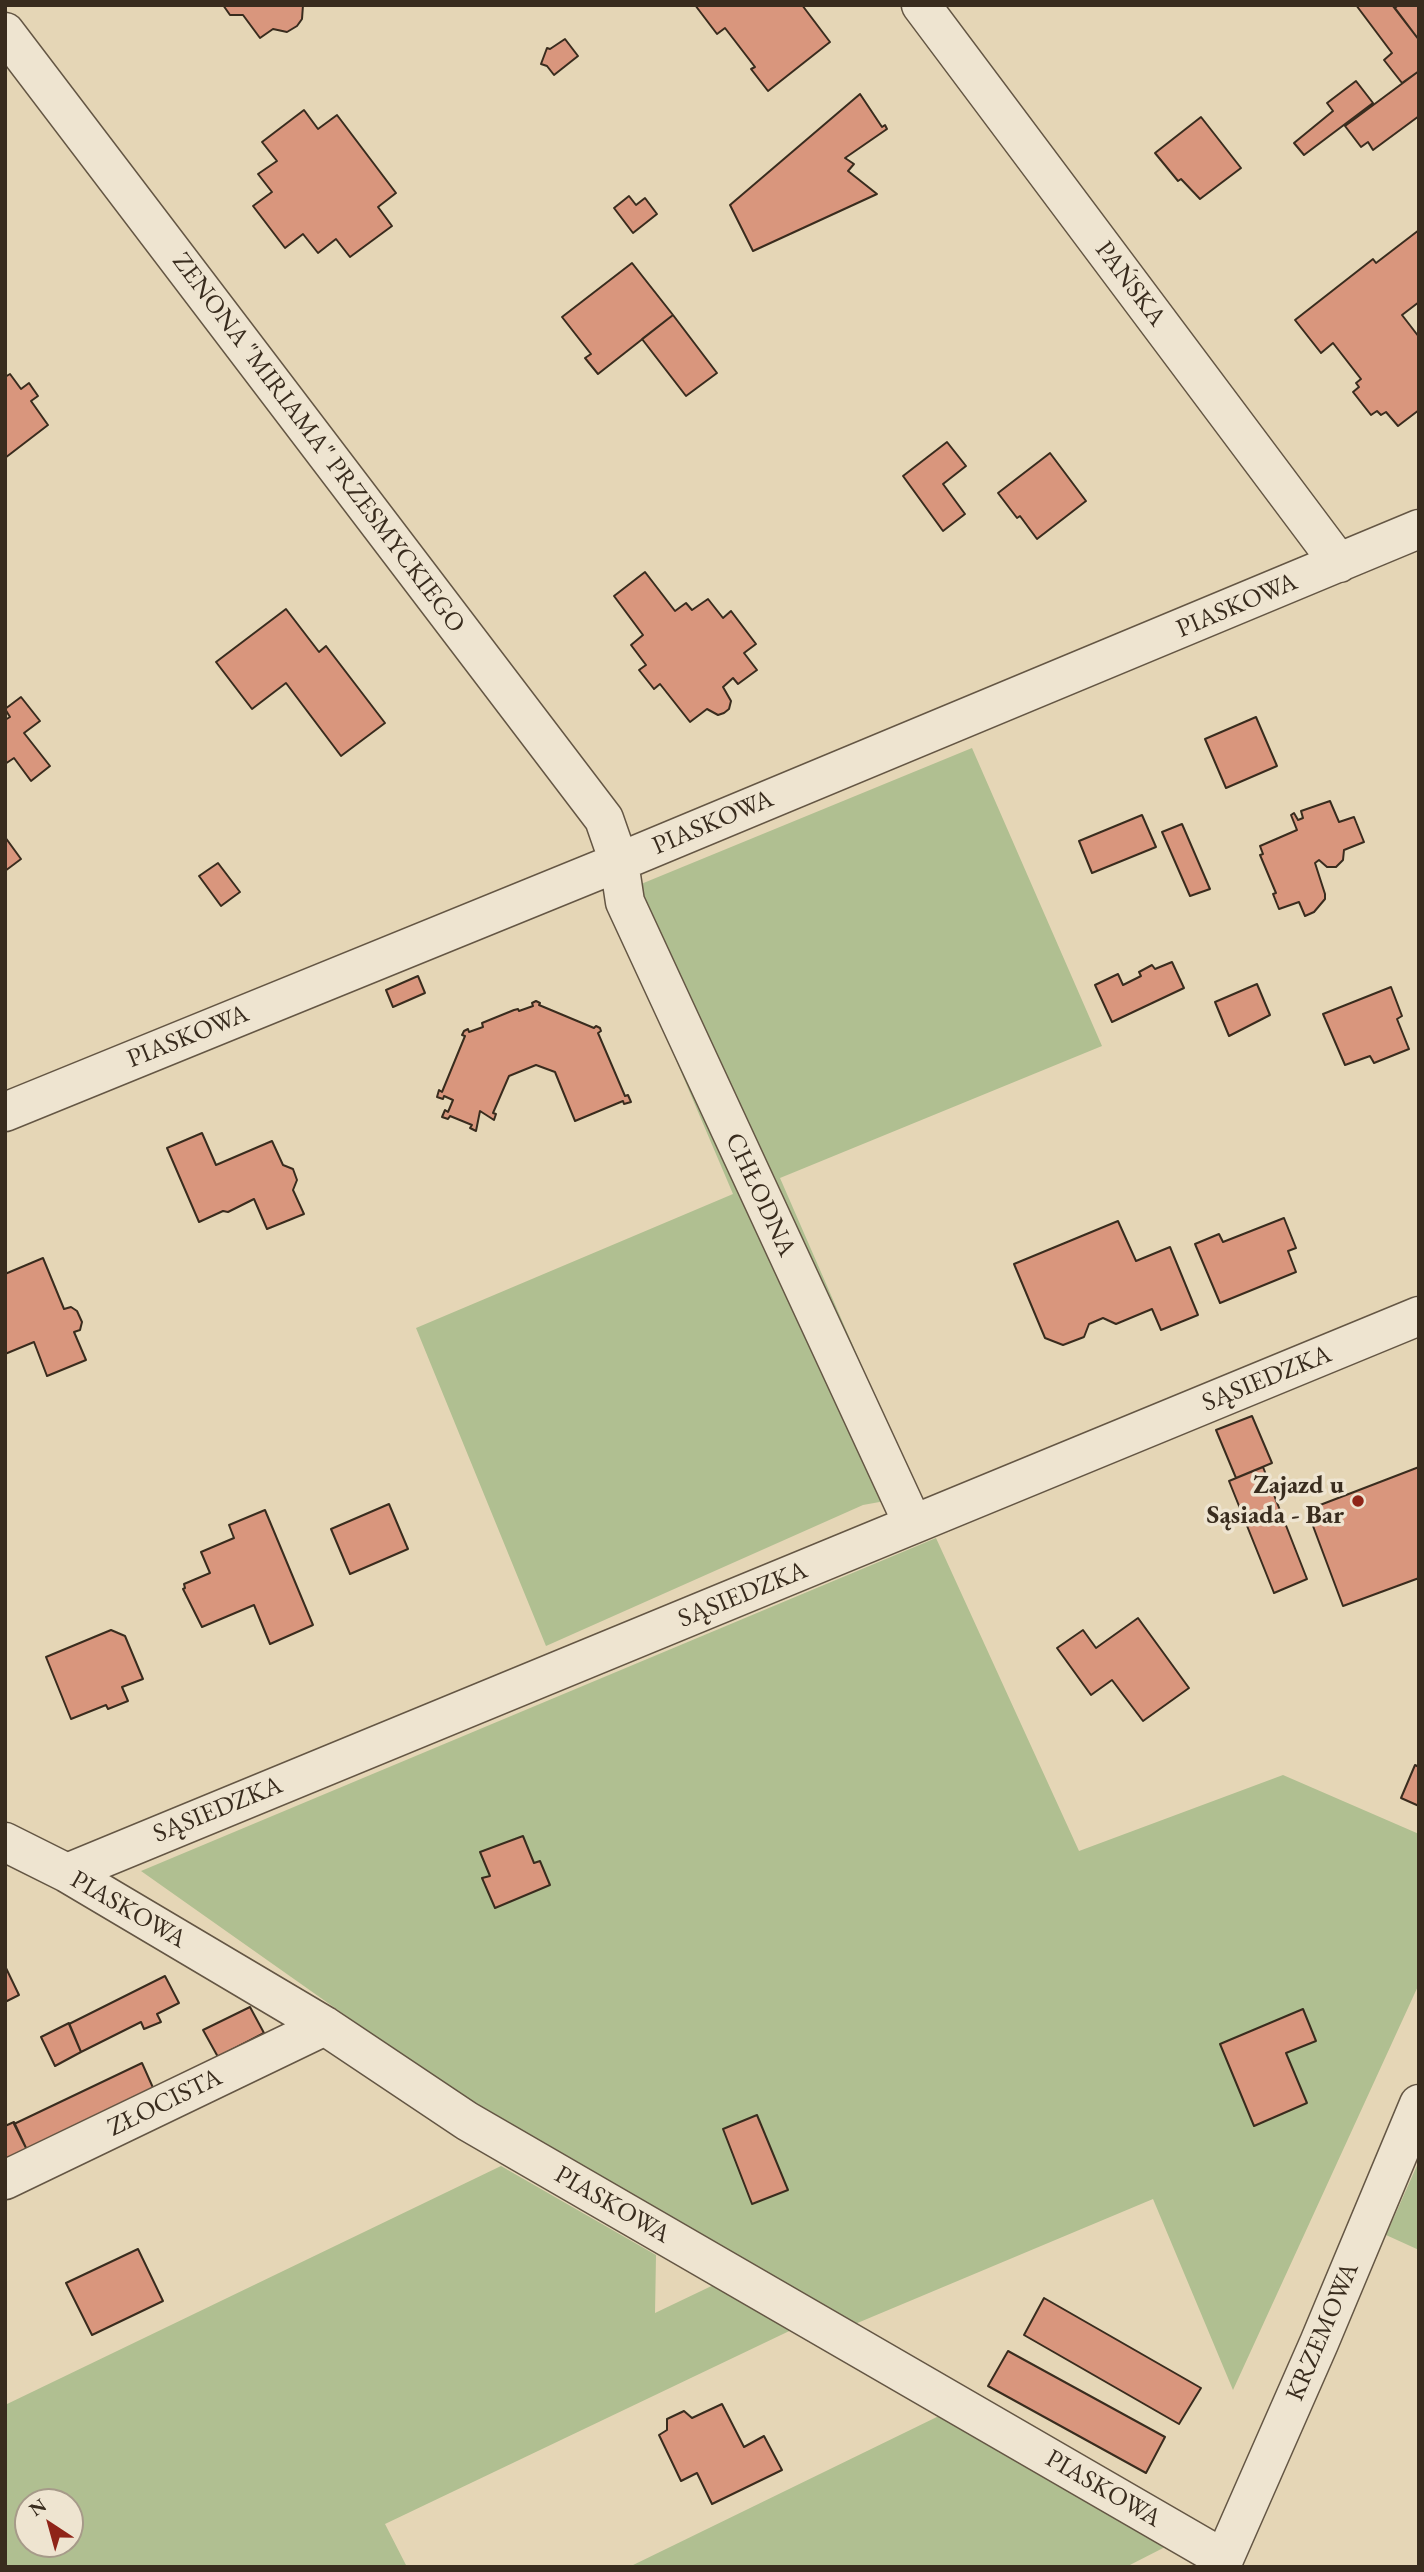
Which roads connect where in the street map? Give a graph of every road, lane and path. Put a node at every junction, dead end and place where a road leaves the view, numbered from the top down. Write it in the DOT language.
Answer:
graph roads {
  1 [pos="921,5"];
  2 [pos="5,32"];
  3 [pos="1419,529"];
  4 [pos="1339,563"];
  5 [pos="619,862"];
  6 [pos="5,1112"];
  7 [pos="1419,1316"];
  8 [pos="913,1524"];
  9 [pos="5,1842"];
  10 [pos="67,1873"];
  11 [pos="324,2025"];
  12 [pos="1419,2104"];
  13 [pos="5,2180"];
  14 [pos="1224,2559"];
  1 -- 4 [label="street, PAŃSKA"];
  2 -- 5 [label="street, ZENONA \"MIRIAMA\" PRZESMYCKIEGO"];
  3 -- 4 [label="street, PIASKOWA"];
  4 -- 5 [label="street, PIASKOWA"];
  5 -- 6 [label="street, PIASKOWA"];
  5 -- 8 [label="street, CHŁODNA"];
  7 -- 8 [label="street, SĄSIEDZKA"];
  8 -- 10 [label="street, SĄSIEDZKA"];
  9 -- 10 [label="street, PIASKOWA"];
  10 -- 11 [label="street, PIASKOWA"];
  11 -- 13 [label="street, ZŁOCISTA"];
  11 -- 14 [label="street, PIASKOWA"];
  12 -- 14 [label="street, KRZEMOWA"];
}
